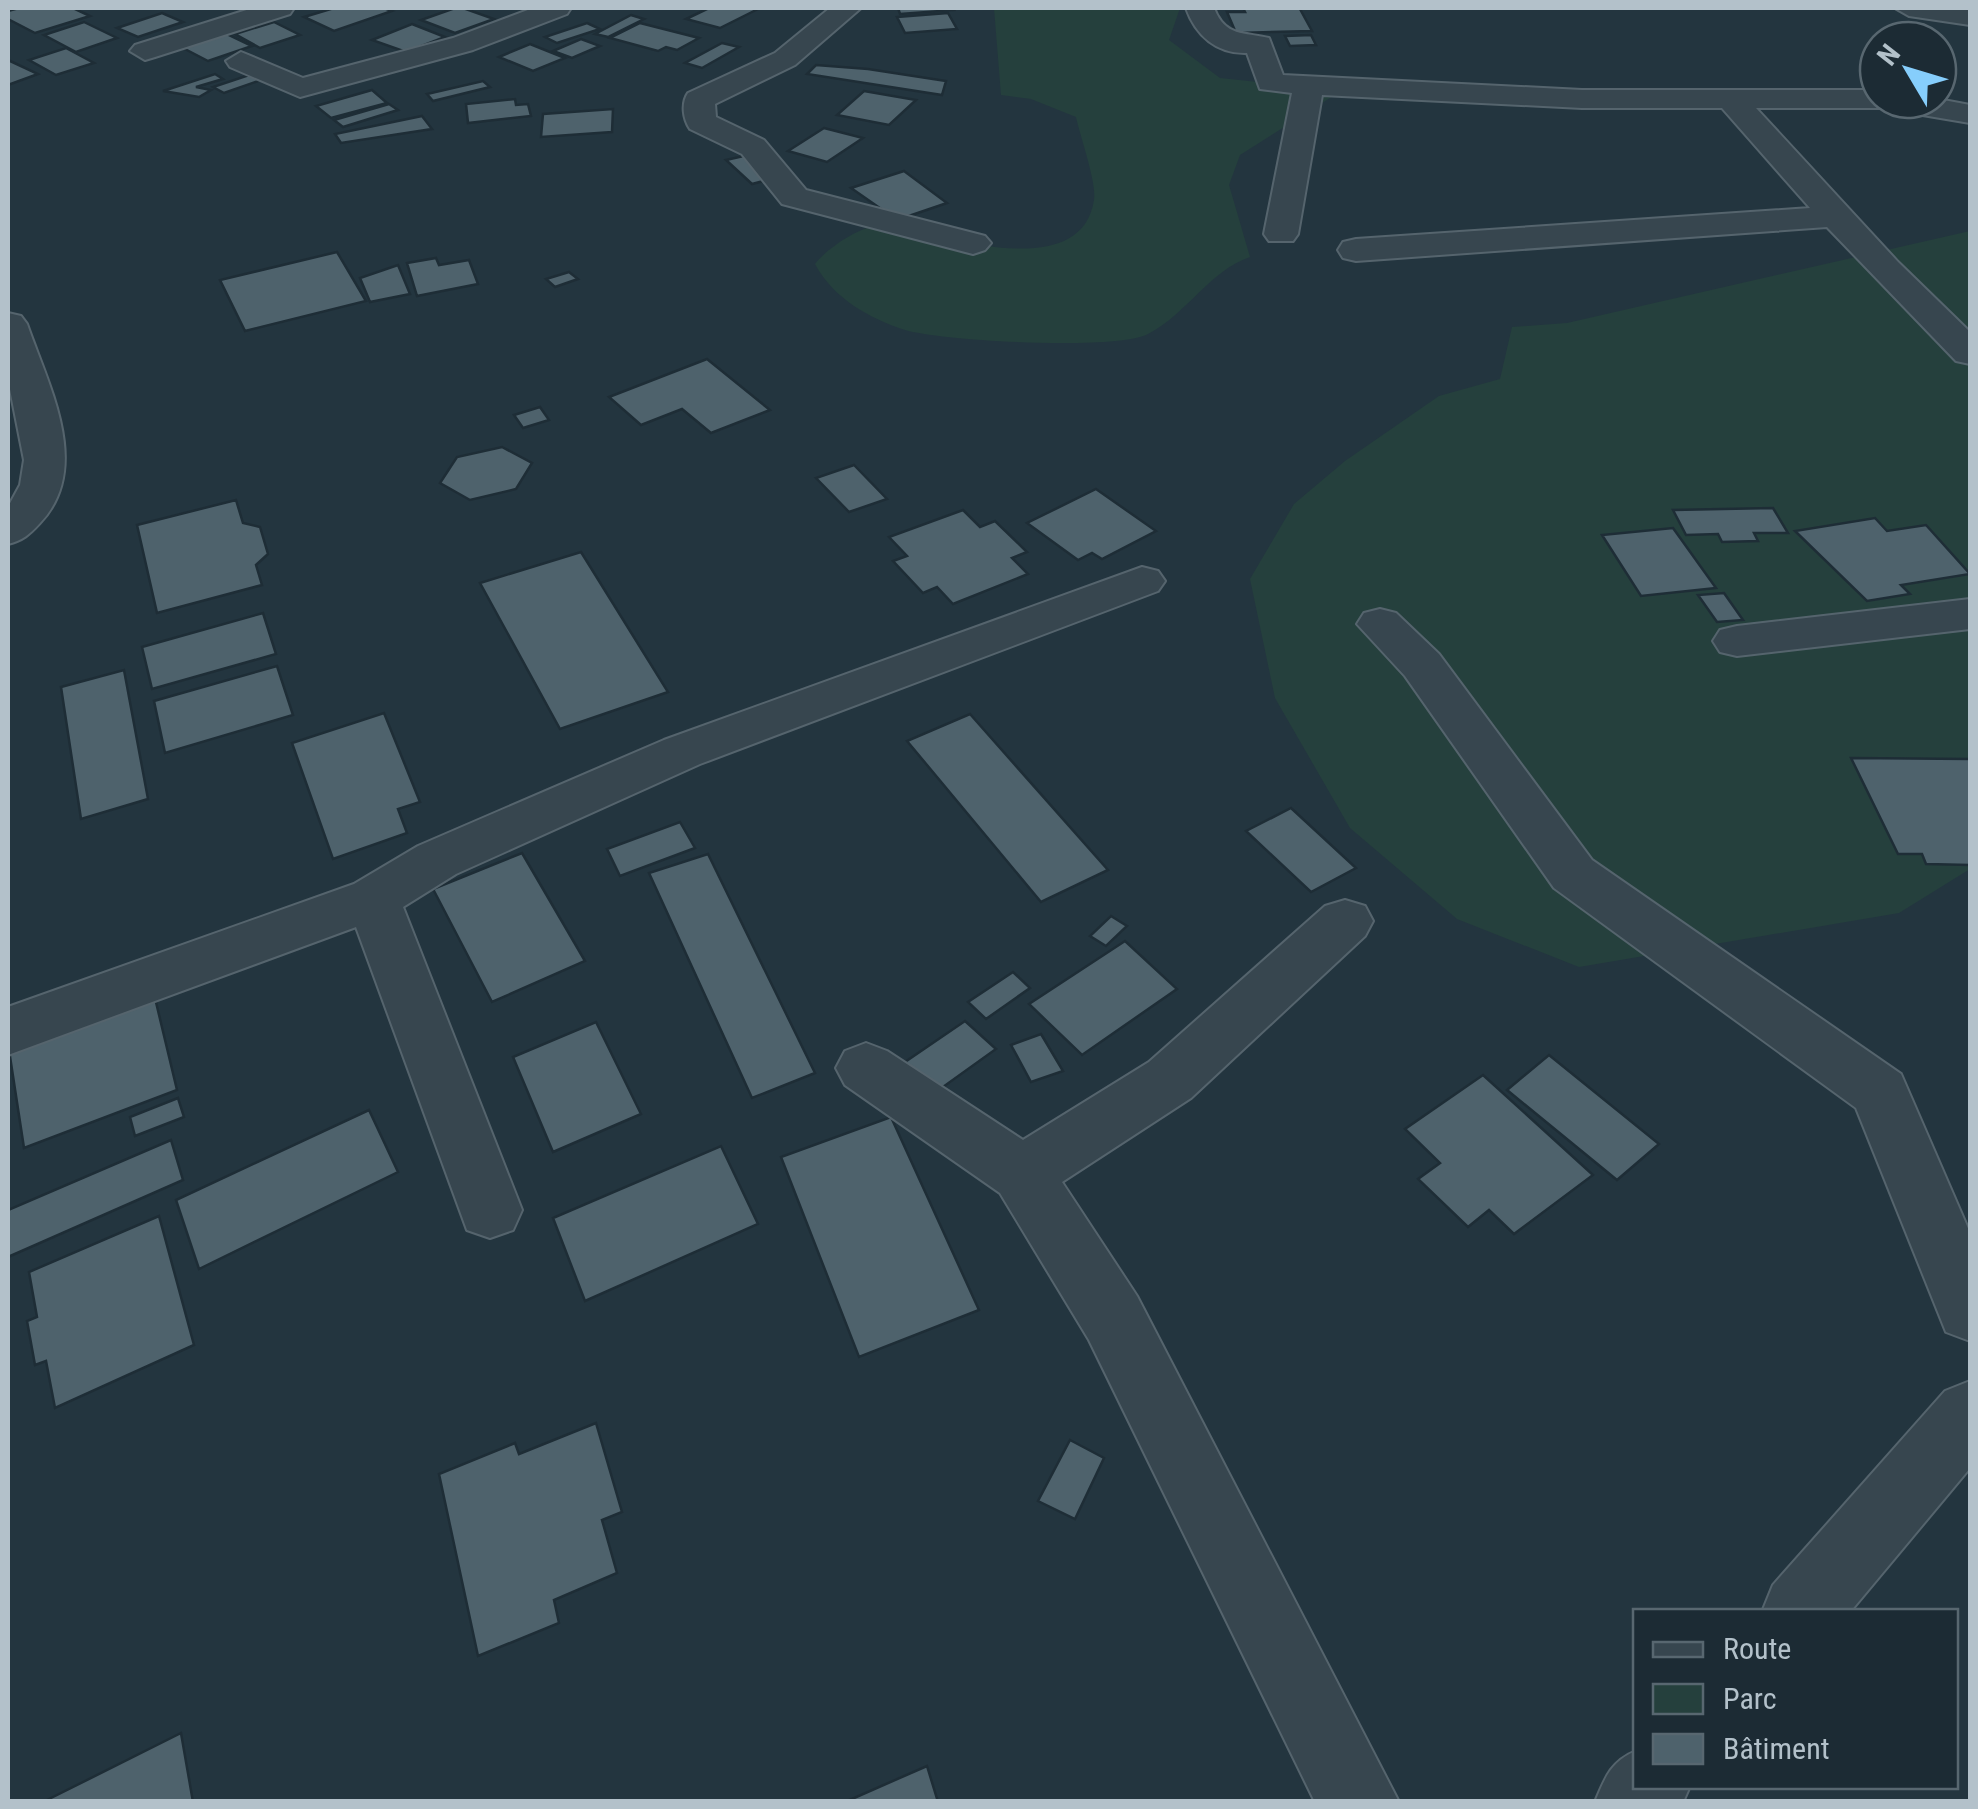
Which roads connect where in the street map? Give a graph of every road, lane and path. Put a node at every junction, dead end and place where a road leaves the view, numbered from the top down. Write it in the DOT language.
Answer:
graph roads {
  1 [pos="280,8"];
  2 [pos="558,8"];
  3 [pos="847,8"];
  4 [pos="1200,8"];
  5 [pos="1908,8"];
  6 [pos="1970,17"];
  7 [pos="145,51"];
  8 [pos="241,61"];
  9 [pos="1308,87"];
  10 [pos="1858,99"];
  11 [pos="1730,100"];
  12 [pos="1836,216"];
  13 [pos="1281,234"];
  14 [pos="973,243"];
  15 [pos="1356,250"];
  16 [pos="8,324"];
  17 [pos="1970,353"];
  18 [pos="8,531"];
  19 [pos="1142,581"];
  20 [pos="1970,614"];
  21 [pos="1380,624"];
  22 [pos="1737,641"];
  23 [pos="373,898"];
  24 [pos="1345,921"];
  25 [pos="8,1031"];
  26 [pos="866,1068"];
  27 [pos="1022,1174"];
  28 [pos="490,1210"];
  29 [pos="1970,1310"];
  30 [pos="1970,1415"];
  31 [pos="1803,1609"];
  32 [pos="1358,1802"];
  1 -- 7 [label="street"];
  2 -- 8 [label="street"];
  3 -- 14 [label="street"];
  4 -- 9 [label="street"];
  5 -- 6 [label="street"];
  9 -- 11 [label="street"];
  9 -- 13 [label="street"];
  10 -- 11 [label="street"];
  11 -- 12 [label="street"];
  12 -- 15 [label="street"];
  12 -- 17 [label="street"];
  16 -- 18 [label="street"];
  19 -- 23 [label="street"];
  20 -- 22 [label="street"];
  21 -- 29 [label="street"];
  23 -- 25 [label="street"];
  23 -- 28 [label="street"];
  24 -- 27 [label="street"];
  26 -- 27 [label="street"];
  27 -- 32 [label="street"];
  30 -- 31 [label="street"];
}
